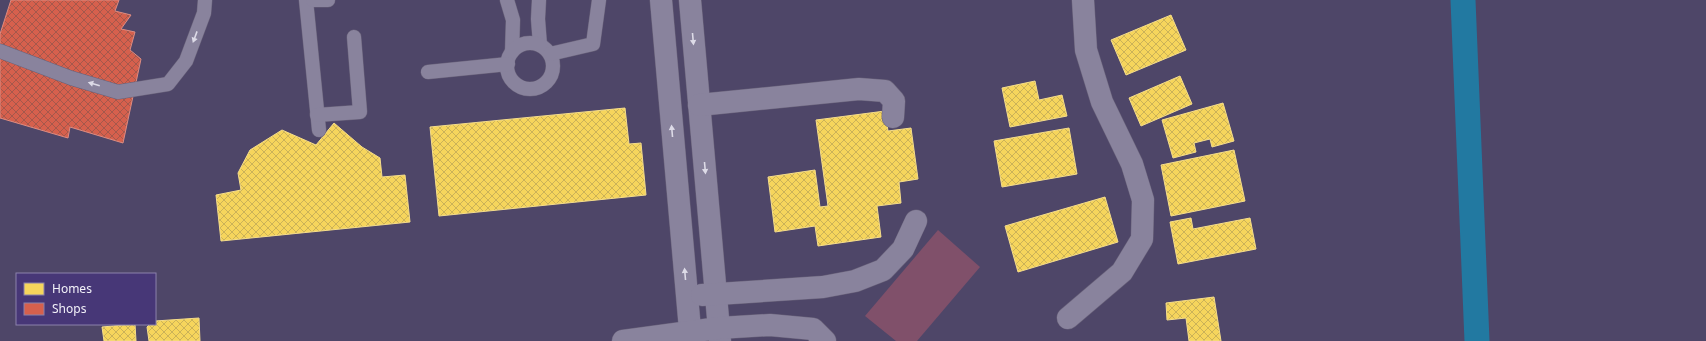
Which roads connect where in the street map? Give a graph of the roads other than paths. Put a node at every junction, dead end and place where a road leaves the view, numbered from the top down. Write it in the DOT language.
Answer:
graph roads {
  1 [pos="205,0"];
  2 [pos="306,0"];
  3 [pos="313,0"];
  4 [pos="328,0"];
  5 [pos="507,0"];
  6 [pos="539,0"];
  7 [pos="599,0"];
  8 [pos="661,0"];
  9 [pos="690,0"];
  10 [pos="1087,3"];
  11 [pos="354,37"];
  12 [pos="545,49"];
  13 [pos="0,51"];
  14 [pos="510,58"];
  15 [pos="428,72"];
  16 [pos="699,105"];
  17 [pos="318,115"];
  18 [pos="893,117"];
  19 [pos="319,130"];
  20 [pos="916,221"];
  21 [pos="716,294"];
  22 [pos="687,296"];
  23 [pos="1068,318"];
  24 [pos="720,334"];
  25 [pos="690,337"];
  26 [pos="623,341"];
  27 [pos="825,341"];
  1 -- 13 [label="lane, one-way"];
  2 -- 17 [label="lane"];
  3 -- 4 [label="lane"];
  5 -- 14 [label="lane"];
  6 -- 12 [label="lane"];
  7 -- 12 [label="lane"];
  22 -- 8 [label="street, one-way"];
  9 -- 16 [label="street, one-way"];
  10 -- 23 [label="street"];
  11 -- 17 [label="lane"];
  12 -- 14 [label="lane"];
  12 -- 14 [label="lane"];
  14 -- 15 [label="lane"];
  16 -- 18 [label="street"];
  16 -- 21 [label="street, one-way"];
  17 -- 19 [label="lane"];
  20 -- 21 [label="street"];
  21 -- 22 [label="street"];
  21 -- 24 [label="street"];
  22 -- 25 [label="street"];
  24 -- 25 [label="street"];
  24 -- 27 [label="street"];
  25 -- 26 [label="street"];
}
